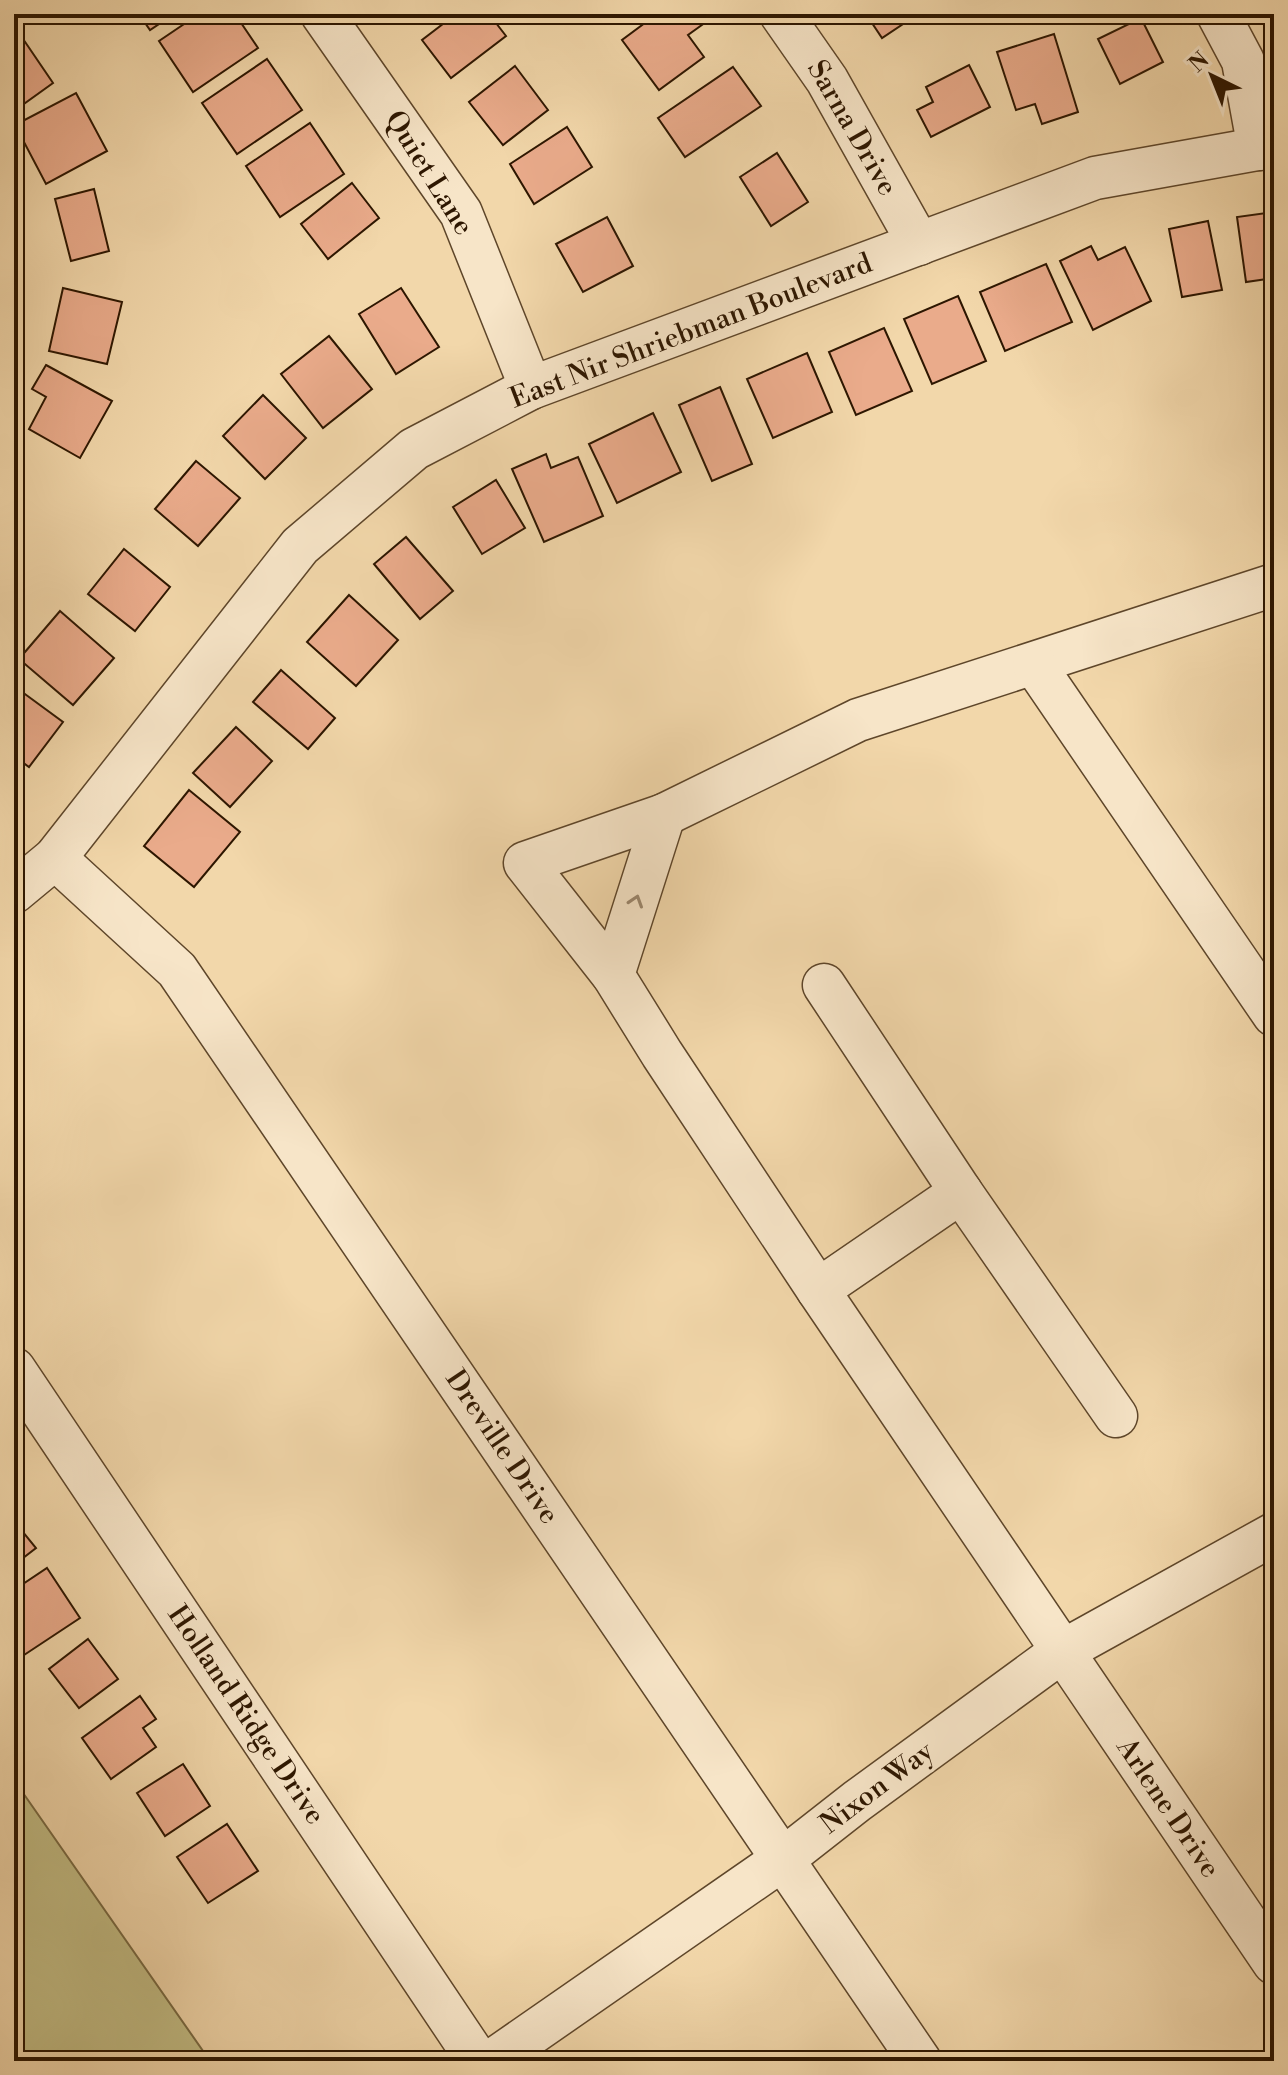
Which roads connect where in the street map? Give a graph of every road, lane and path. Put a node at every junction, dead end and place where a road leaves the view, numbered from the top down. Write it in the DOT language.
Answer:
graph roads {
  1 [pos="322,14"];
  2 [pos="781,14"];
  3 [pos="1218,14"];
  4 [pos="1266,147"];
  5 [pos="919,244"];
  6 [pos="531,388"];
  7 [pos="1274,585"];
  8 [pos="1034,664"];
  9 [pos="664,815"];
  10 [pos="55,858"];
  11 [pos="14,892"];
  12 [pos="613,975"];
  13 [pos="824,985"];
  14 [pos="1274,1015"];
  15 [pos="961,1192"];
  16 [pos="818,1290"];
  17 [pos="14,1369"];
  18 [pos="1116,1416"];
  19 [pos="1274,1534"];
  20 [pos="1061,1652"];
  21 [pos="783,1859"];
  22 [pos="1274,1963"];
  23 [pos="478,2061"];
  24 [pos="492,2061"];
  25 [pos="920,2061"];
  1 -- 6 [label="street, Quiet Lane"];
  2 -- 5 [label="street, Sarna Drive"];
  3 -- 4 [label="street"];
  4 -- 5 [label="street, East Nir Shriebman Boulevard"];
  5 -- 6 [label="street, East Nir Shriebman Boulevard"];
  6 -- 10 [label="street, East Nir Shriebman Boulevard"];
  7 -- 8 [label="street"];
  8 -- 9 [label="street"];
  8 -- 14 [label="street"];
  12 -- 9 [label="street, one-way"];
  9 -- 12 [label="street, Arlene Drive"];
  10 -- 11 [label="street, East Nir Shriebman Boulevard"];
  10 -- 21 [label="street, Dreville Drive"];
  12 -- 16 [label="street, Arlene Drive"];
  13 -- 15 [label="street"];
  15 -- 16 [label="street"];
  15 -- 18 [label="street"];
  16 -- 20 [label="street, Arlene Drive"];
  17 -- 23 [label="street, Holland Ridge Drive"];
  19 -- 20 [label="street, Nixon Way"];
  20 -- 21 [label="street, Nixon Way"];
  20 -- 22 [label="street, Arlene Drive"];
  21 -- 24 [label="street, Nixon Way"];
  21 -- 25 [label="street, Dreville Drive"];
}
